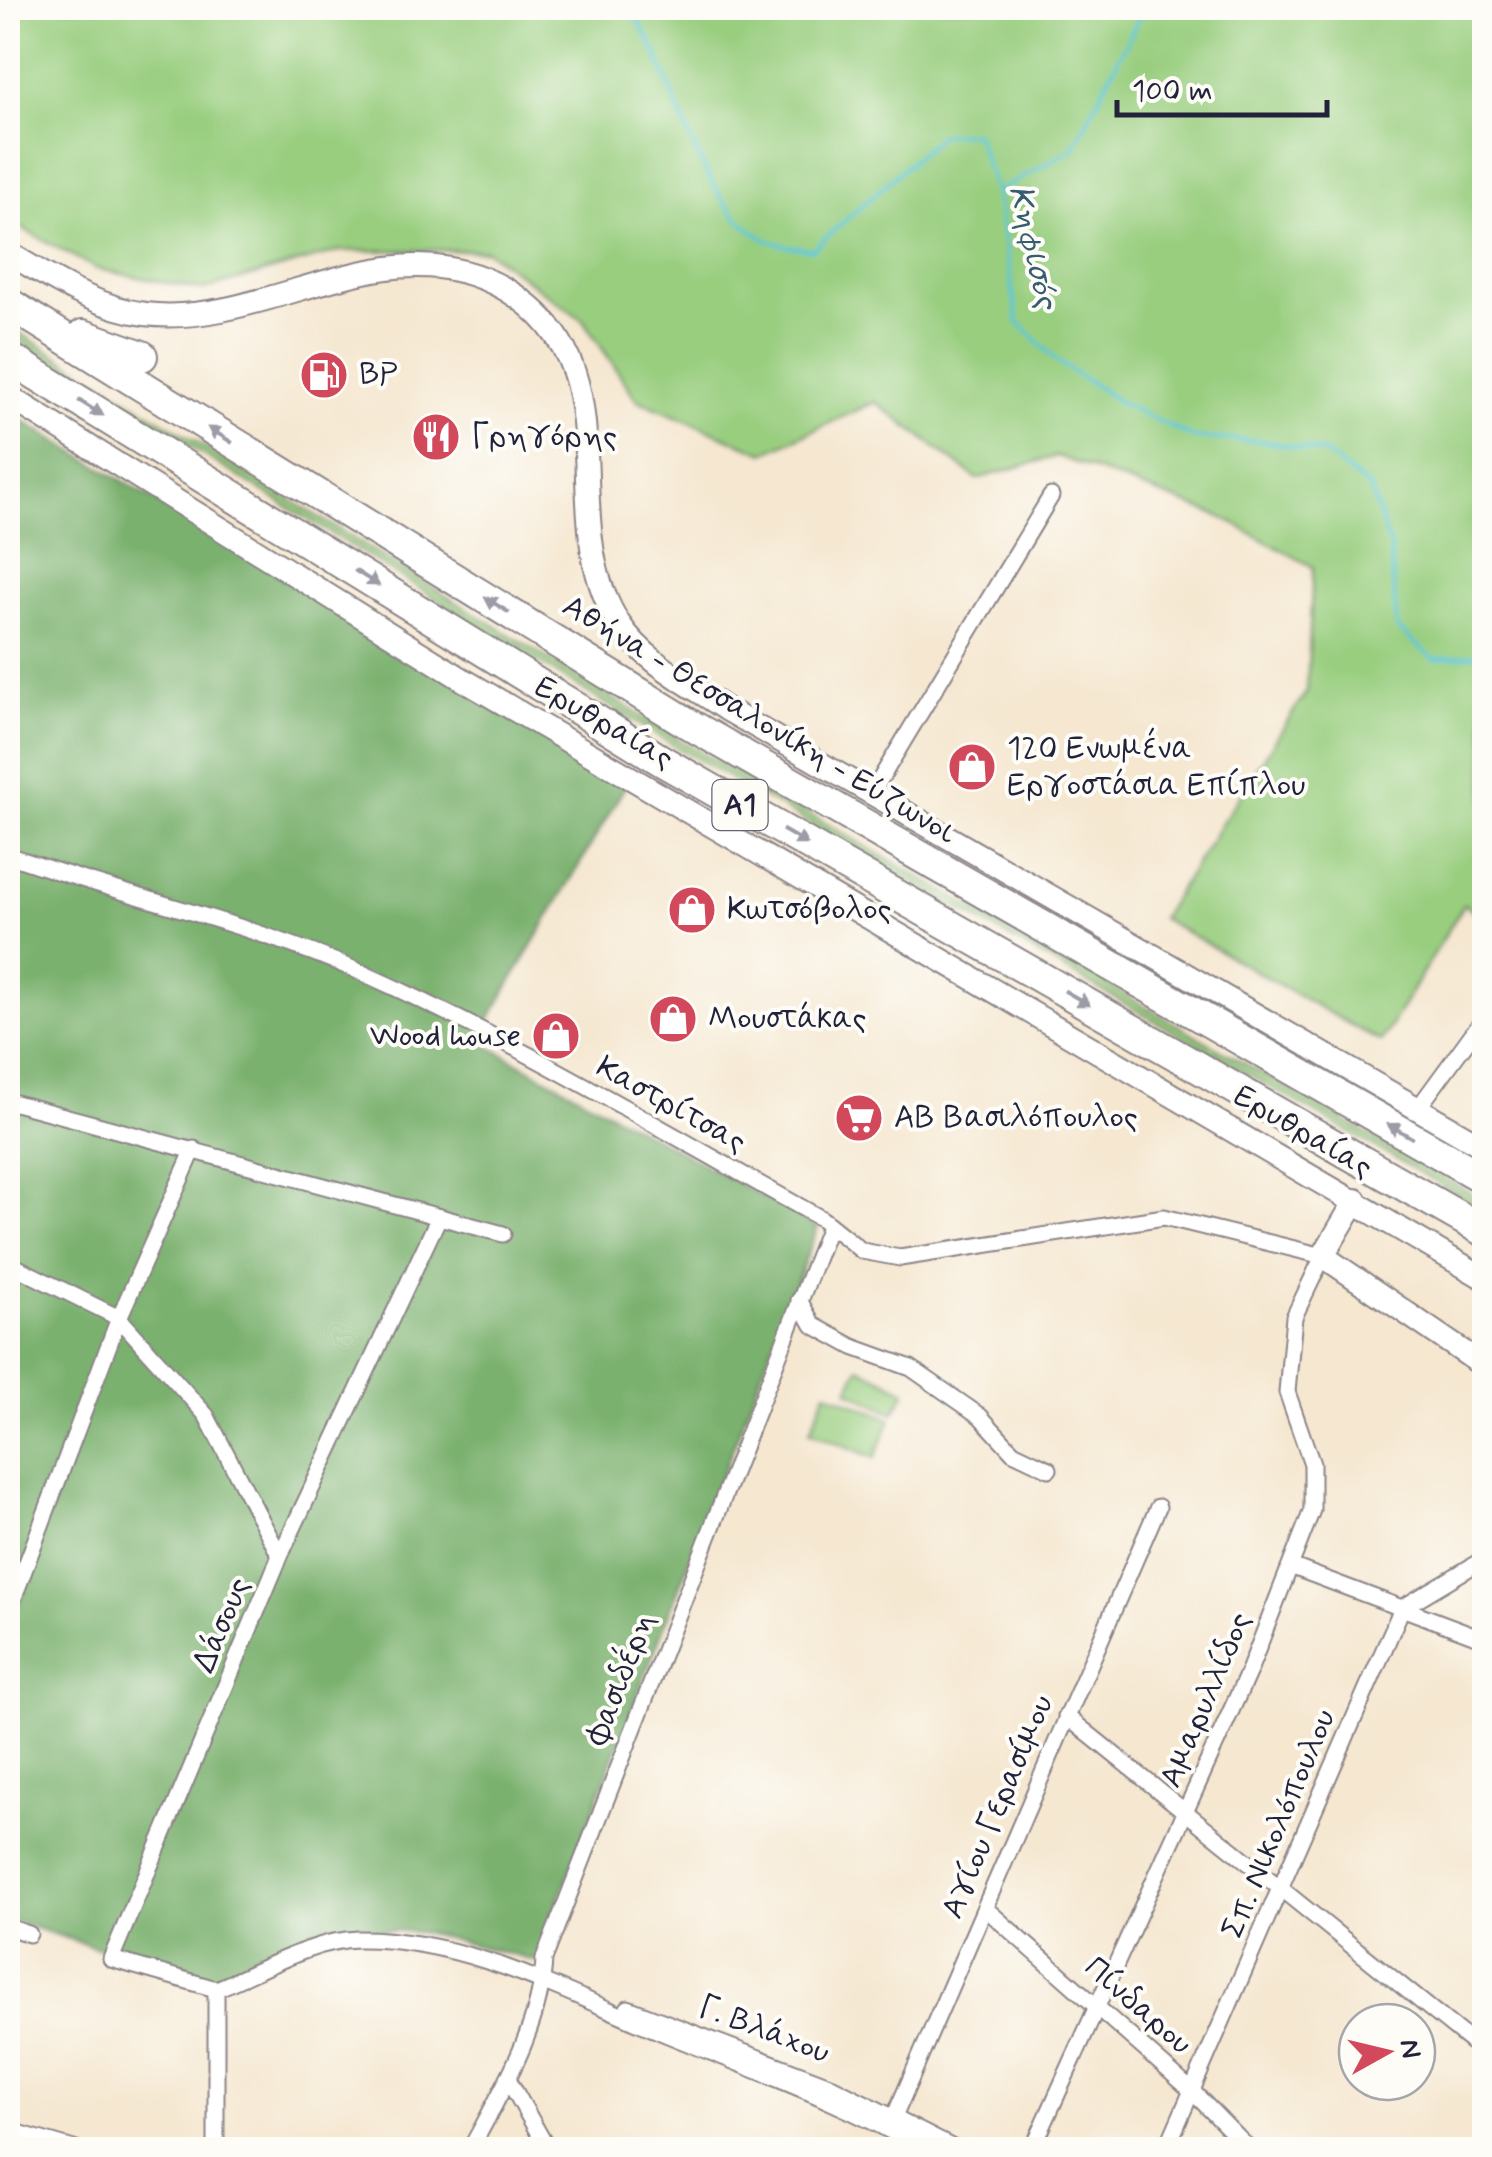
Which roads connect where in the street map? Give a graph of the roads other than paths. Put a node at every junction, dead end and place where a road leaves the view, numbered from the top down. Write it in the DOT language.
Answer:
graph roads {
  1 [pos="8,252"];
  2 [pos="16,308"];
  3 [pos="142,356"];
  4 [pos="8,357"];
  5 [pos="8,396"];
  6 [pos="1051,496"];
  7 [pos="616,654"];
  8 [pos="690,724"];
  9 [pos="872,793"];
  10 [pos="8,855"];
  11 [pos="1484,1018"];
  12 [pos="8,1101"];
  13 [pos="1416,1111"];
  14 [pos="1484,1147"];
  15 [pos="194,1150"];
  16 [pos="1484,1179"];
  17 [pos="1356,1200"];
  18 [pos="440,1217"];
  19 [pos="828,1229"];
  20 [pos="1484,1232"];
  21 [pos="503,1234"];
  22 [pos="1323,1256"];
  23 [pos="8,1263"];
  24 [pos="1484,1278"];
  25 [pos="799,1300"];
  26 [pos="119,1318"];
  27 [pos="1484,1366"];
  28 [pos="1048,1469"];
  29 [pos="1158,1506"];
  30 [pos="280,1556"];
  31 [pos="1484,1559"];
  32 [pos="1294,1566"];
  33 [pos="1402,1608"];
  34 [pos="8,1612"];
  35 [pos="1484,1639"];
  36 [pos="1066,1716"];
  37 [pos="1186,1815"];
  38 [pos="1282,1887"];
  39 [pos="985,1908"];
  40 [pos="8,1927"];
  41 [pos="30,1934"];
  42 [pos="543,1982"];
  43 [pos="216,1990"];
  44 [pos="1099,2008"];
  45 [pos="1484,2052"];
  46 [pos="508,2079"];
  47 [pos="1192,2091"];
  48 [pos="892,2123"];
  49 [pos="8,2130"];
  50 [pos="954,2149"];
  51 [pos="77,2150"];
  52 [pos="216,2150"];
  53 [pos="470,2150"];
  54 [pos="548,2150"];
  55 [pos="924,2150"];
  56 [pos="1032,2150"];
  57 [pos="1166,2150"];
  58 [pos="1250,2150"];
  1 -- 9 [label="main road"];
  2 -- 3 [label="highway"];
  8 -- 2 [label="highway, Αθήνα - Θεσσαλονίκη - Εύζωνοι / Α1, one-way"];
  4 -- 20 [label="highway, Α1, one-way"];
  5 -- 17 [label="main road, Ερυθραίας"];
  6 -- 9 [label="street"];
  7 -- 8 [label="highway"];
  16 -- 8 [label="highway, Αθήνα - Θεσσαλονίκη - Εύζωνοι / Α1, one-way"];
  9 -- 13 [label="main road"];
  10 -- 19 [label="street, Καστρίτσας"];
  11 -- 13 [label="street"];
  12 -- 15 [label="street"];
  13 -- 14 [label="main road"];
  15 -- 18 [label="street"];
  15 -- 26 [label="street"];
  17 -- 22 [label="main road"];
  17 -- 24 [label="main road, Ερυθραίας"];
  18 -- 21 [label="street"];
  18 -- 30 [label="street, Δάσους"];
  19 -- 22 [label="street, Καστρίτσας"];
  19 -- 25 [label="street, Φασιδέρη"];
  22 -- 27 [label="main road"];
  22 -- 32 [label="street, Αμαρυλλίδος"];
  23 -- 26 [label="street"];
  25 -- 28 [label="street"];
  25 -- 42 [label="street, Φασιδέρη"];
  26 -- 30 [label="street"];
  26 -- 34 [label="street"];
  29 -- 36 [label="street, Αγίου Γερασίμου"];
  30 -- 43 [label="street, Δάσους"];
  31 -- 33 [label="street"];
  32 -- 33 [label="street"];
  32 -- 37 [label="street, Αμαρυλλίδος"];
  33 -- 35 [label="street"];
  33 -- 38 [label="street, Σπ. Νικολόπουλου"];
  36 -- 37 [label="street"];
  36 -- 39 [label="street, Αγίου Γερασίμου"];
  37 -- 38 [label="street"];
  37 -- 44 [label="street, Αμαρυλλίδος"];
  38 -- 45 [label="street"];
  38 -- 47 [label="street, Σπ. Νικολόπουλου"];
  39 -- 44 [label="street, Πίνδαρου"];
  39 -- 48 [label="street, Αγίου Γερασίμου"];
  40 -- 41 [label="street"];
  42 -- 43 [label="street, Γ. Βλάχου"];
  42 -- 46 [label="street, Φασιδέρη"];
  42 -- 48 [label="street, Γ. Βλάχου"];
  43 -- 52 [label="street"];
  44 -- 47 [label="street, Πίνδαρου"];
  44 -- 56 [label="street, Αμαρυλλίδος"];
  46 -- 53 [label="street, Φασιδέρη"];
  46 -- 54 [label="street"];
  47 -- 57 [label="street, Σπ. Νικολόπουλου"];
  47 -- 58 [label="street, Πίνδαρου"];
  48 -- 50 [label="street, Γ. Βλάχου"];
  48 -- 55 [label="street, Γ. Βλάχου"];
  49 -- 51 [label="street"];
}
